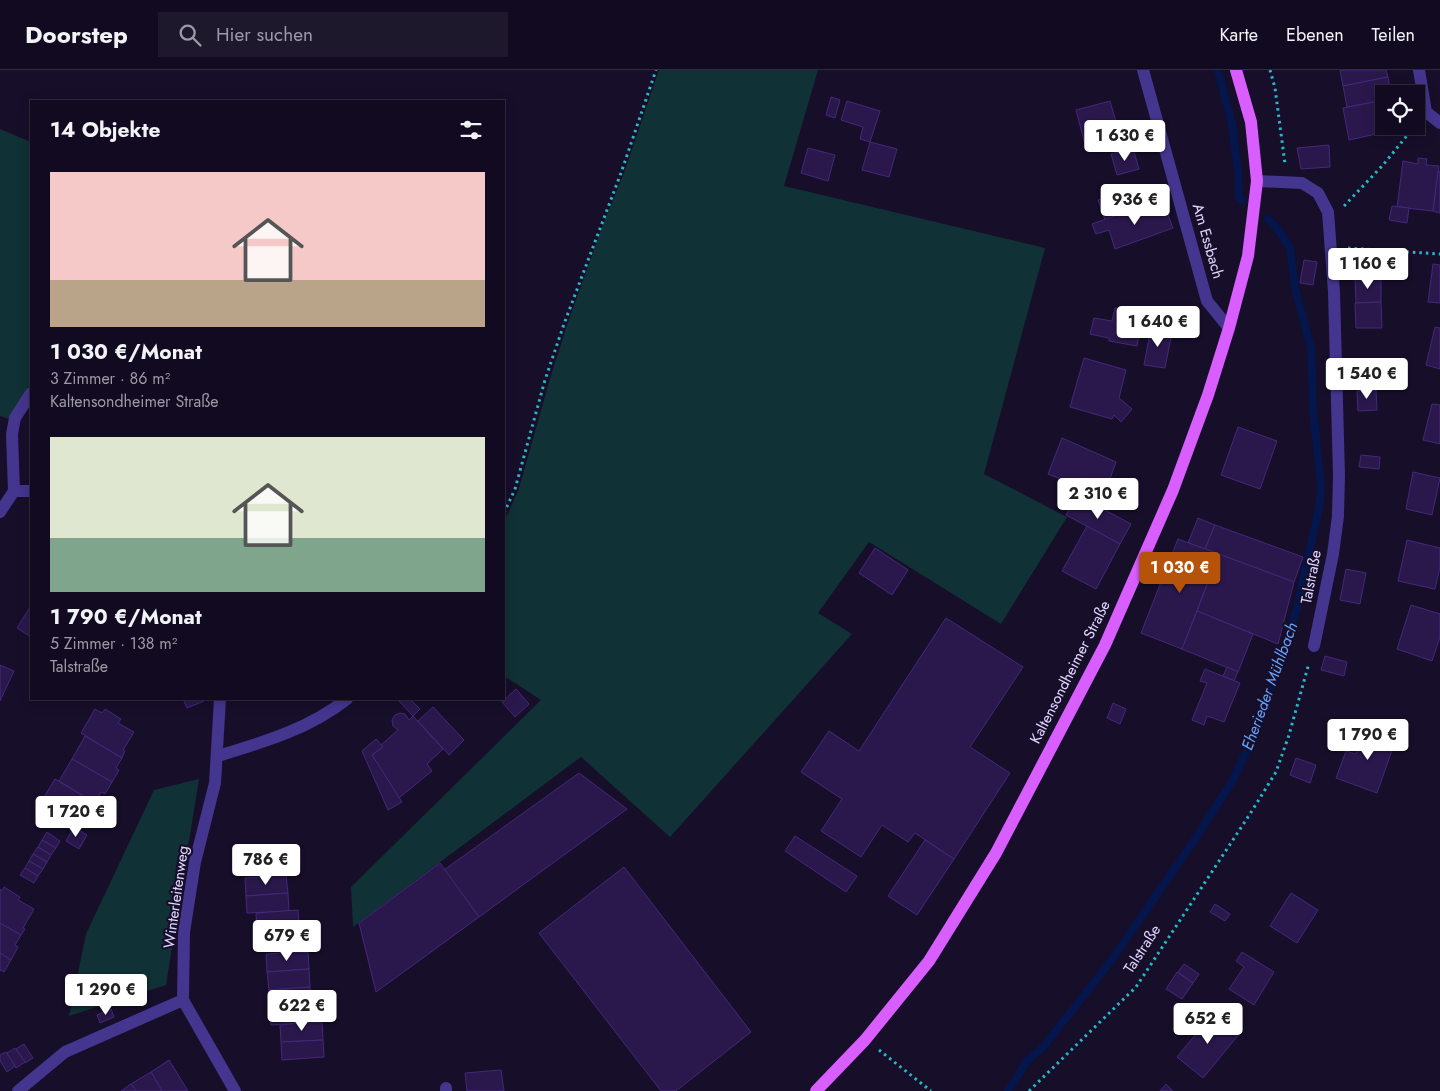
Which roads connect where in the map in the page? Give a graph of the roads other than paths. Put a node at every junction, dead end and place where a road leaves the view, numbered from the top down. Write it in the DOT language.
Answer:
graph roads {
  1 [pos="1143,70"];
  2 [pos="1236,70"];
  3 [pos="1419,70"];
  4 [pos="1440,123"];
  5 [pos="1257,181"];
  6 [pos="1229,328"];
  7 [pos="30,394"];
  8 [pos="14,491"];
  9 [pos="30,491"];
  10 [pos="0,512"];
  11 [pos="1314,646"];
  12 [pos="220,700"];
  13 [pos="345,700"];
  14 [pos="218,756"];
  15 [pos="183,1000"];
  16 [pos="18,1091"];
  17 [pos="235,1091"];
  18 [pos="816,1091"];
  1 -- 6 [label="street, Am Essbach"];
  2 -- 5 [label="main road, Kaltensondheimer Straße"];
  3 -- 4 [label="street"];
  5 -- 6 [label="main road, Kaltensondheimer Straße"];
  5 -- 11 [label="street, Talstraße"];
  6 -- 18 [label="main road, Kaltensondheimer Straße"];
  7 -- 8 [label="street"];
  8 -- 9 [label="street"];
  8 -- 10 [label="street"];
  12 -- 14 [label="street, Winterleitenweg"];
  13 -- 14 [label="street"];
  14 -- 15 [label="street, Winterleitenweg"];
  15 -- 16 [label="street"];
  15 -- 17 [label="street"];
}
